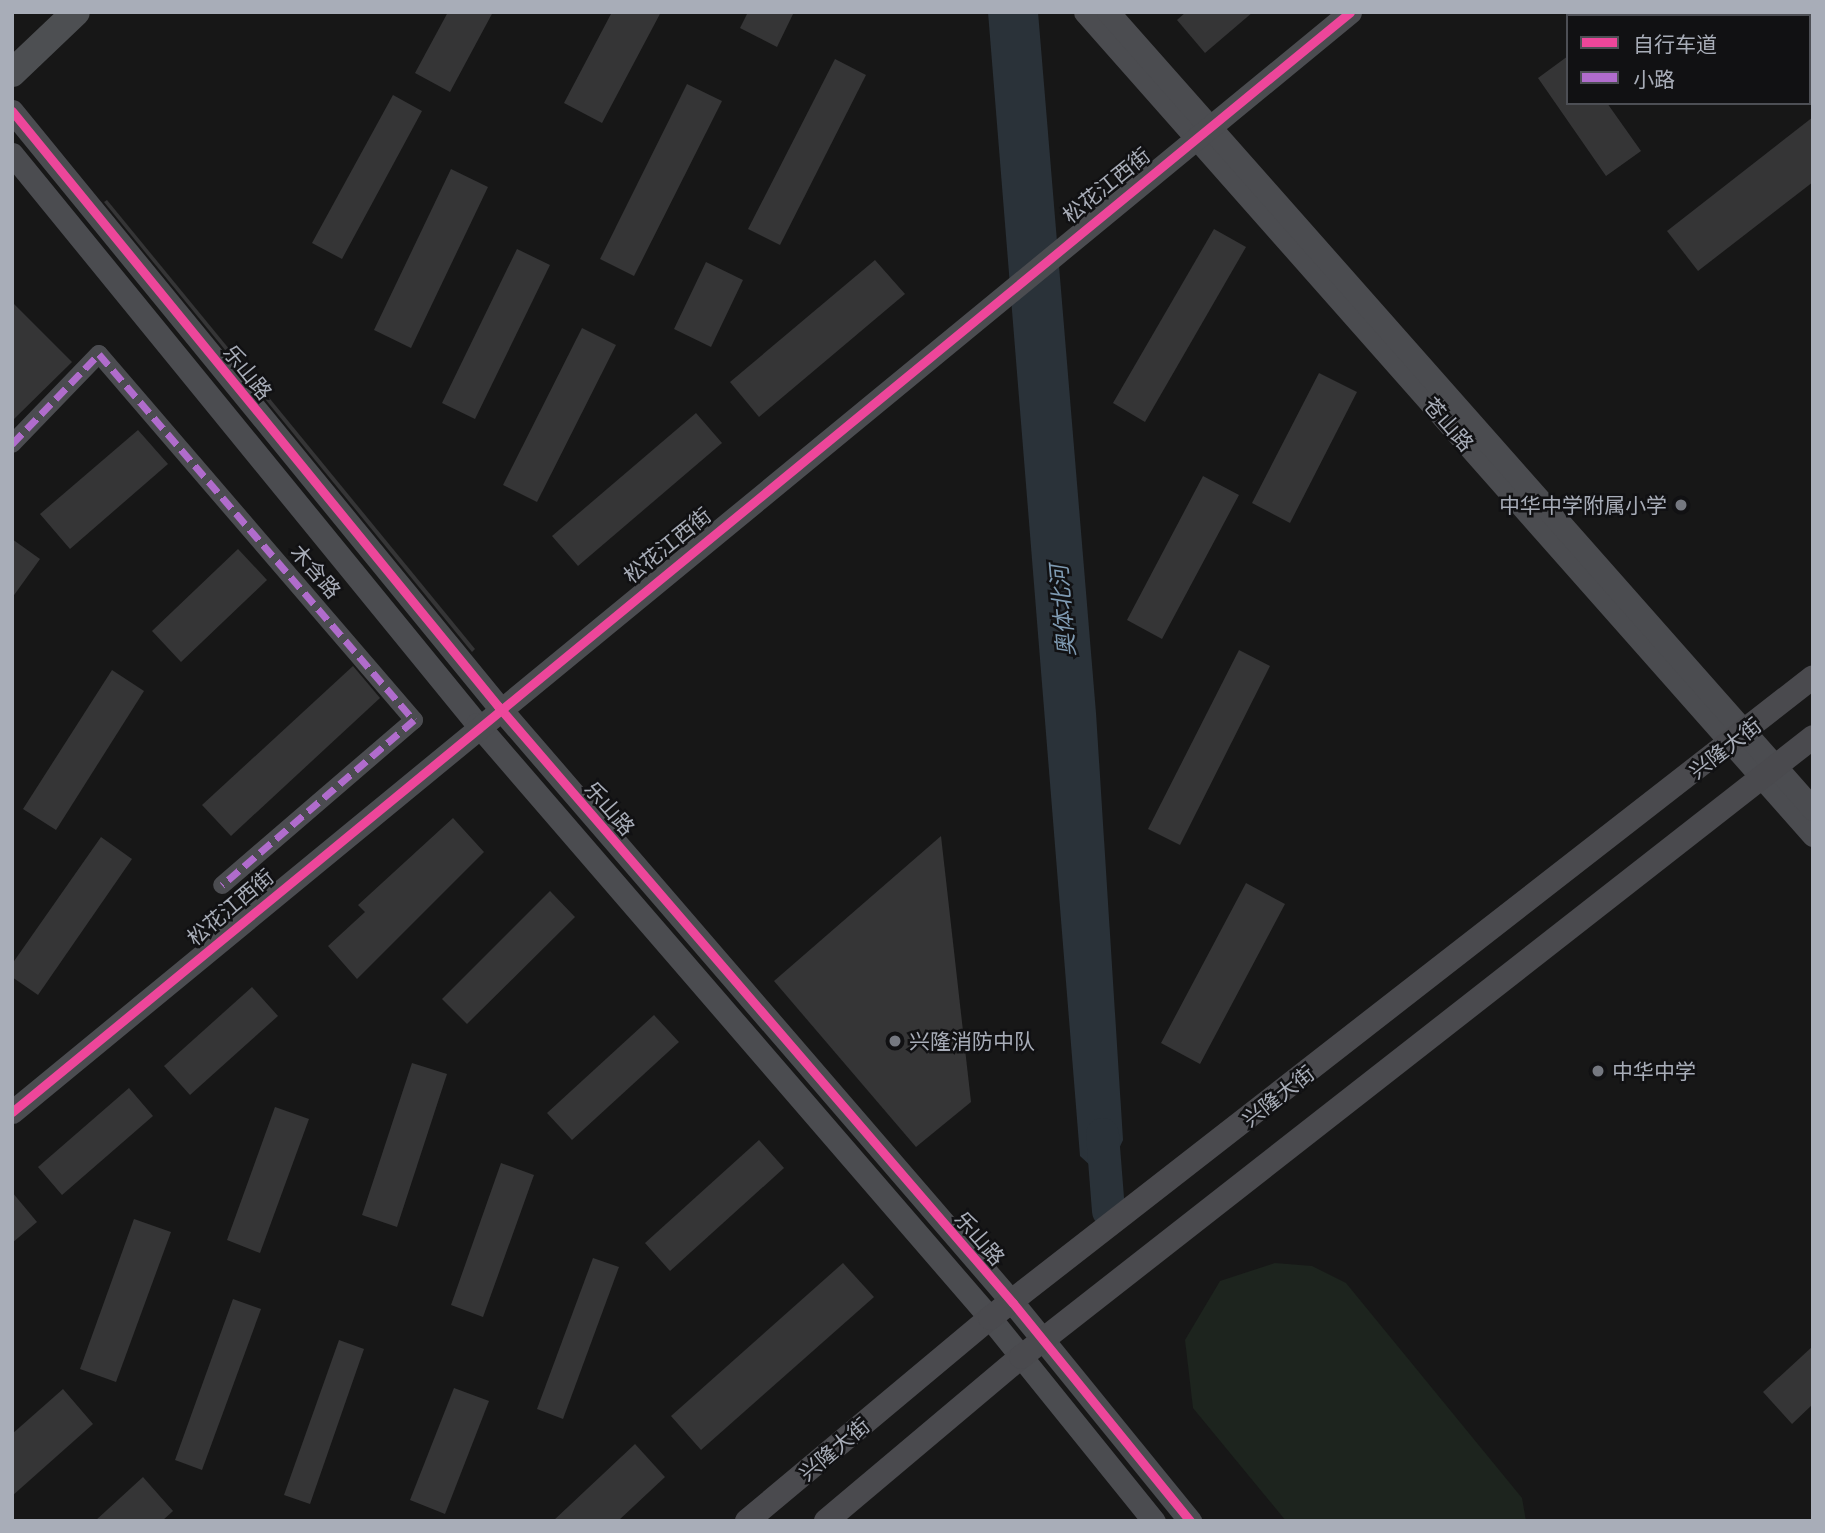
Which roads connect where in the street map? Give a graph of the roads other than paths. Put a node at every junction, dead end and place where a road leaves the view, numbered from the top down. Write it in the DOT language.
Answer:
graph roads {
  1 [pos="75,12"];
  2 [pos="1085,12"];
  3 [pos="1108,12"];
  4 [pos="1350,12"];
  5 [pos="12,73"];
  6 [pos="12,111"];
  7 [pos="1201,130"];
  8 [pos="12,154"];
  9 [pos="12,444"];
  10 [pos="1813,677"];
  11 [pos="498,706"];
  12 [pos="477,724"];
  13 [pos="1813,737"];
  14 [pos="1739,738"];
  15 [pos="1769,773"];
  16 [pos="1813,809"];
  17 [pos="1813,835"];
  18 [pos="222,885"];
  19 [pos="12,1112"];
  20 [pos="1013,1303"];
  21 [pos="990,1318"];
  22 [pos="1043,1342"];
  23 [pos="1021,1357"];
  24 [pos="747,1521"];
  25 [pos="826,1521"];
  26 [pos="1154,1521"];
  27 [pos="1190,1521"];
  1 -- 5 [label="main road"];
  2 -- 7 [label="street, 苍山路"];
  3 -- 7 [label="street, 苍山路"];
  4 -- 7 [label="street, 松花江西街"];
  6 -- 11 [label="street, 乐山路"];
  7 -- 11 [label="street, 松花江西街"];
  7 -- 14 [label="street, 苍山路"];
  8 -- 12 [label="street"];
  9 -- 18 [label="street, 木含路"];
  10 -- 14 [label="main road, 兴隆大街"];
  11 -- 12 [label="street, 松花江西街"];
  11 -- 20 [label="street, 乐山路"];
  12 -- 19 [label="street, 松花江西街"];
  12 -- 21 [label="street"];
  13 -- 15 [label="main road"];
  14 -- 15 [label="street, 苍山路"];
  14 -- 20 [label="main road, 兴隆大街"];
  15 -- 16 [label="street, 苍山路"];
  15 -- 17 [label="street, 苍山路"];
  15 -- 22 [label="main road"];
  20 -- 21 [label="main road, 兴隆大街"];
  20 -- 22 [label="street, 乐山路"];
  21 -- 23 [label="street"];
  21 -- 24 [label="main road, 兴隆大街"];
  22 -- 23 [label="main road"];
  22 -- 27 [label="street, 乐山路"];
  23 -- 25 [label="main road"];
  23 -- 26 [label="street"];
}
